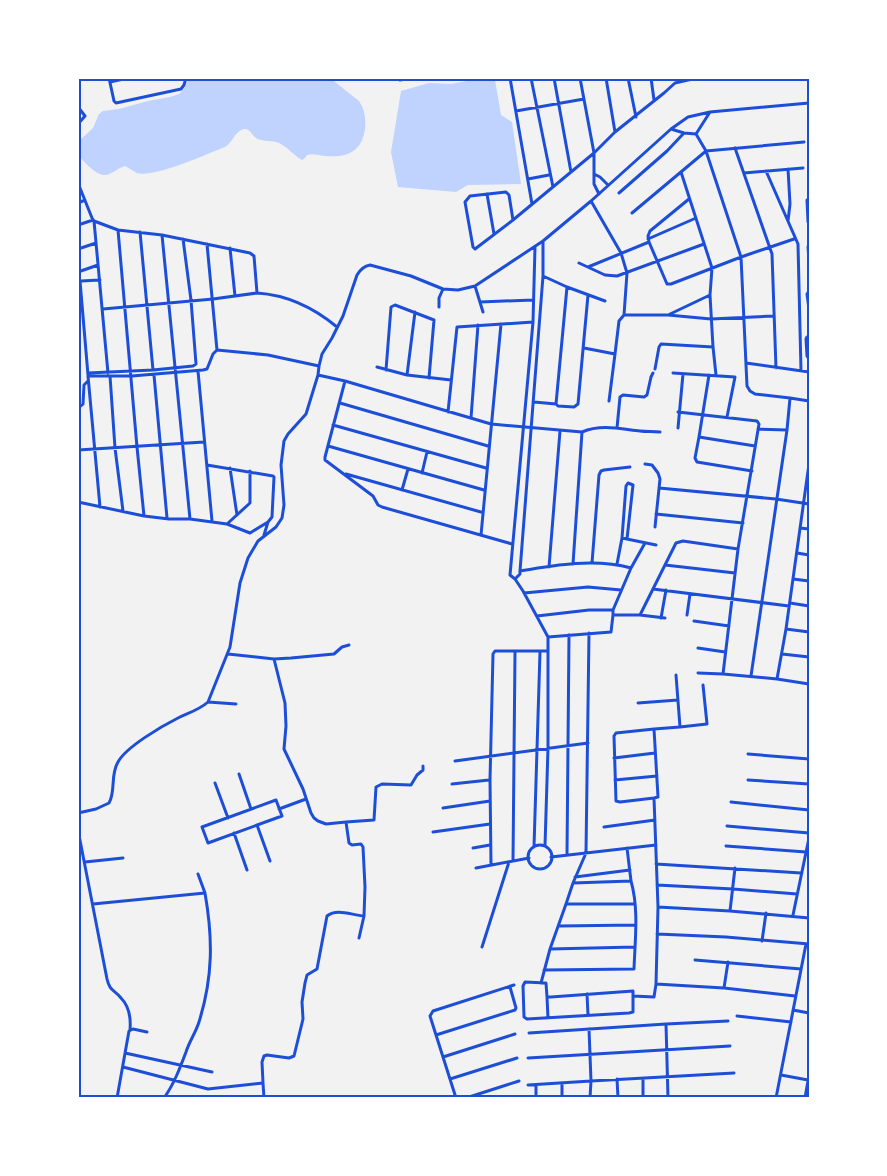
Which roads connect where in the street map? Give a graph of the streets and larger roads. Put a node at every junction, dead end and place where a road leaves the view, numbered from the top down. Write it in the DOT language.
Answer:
graph roads {
  1 [pos="128,78"];
  2 [pos="186,78"];
  3 [pos="411,78"];
  4 [pos="510,78"];
  5 [pos="531,78"];
  6 [pos="554,78"];
  7 [pos="580,78"];
  8 [pos="606,78"];
  9 [pos="628,78"];
  10 [pos="651,78"];
  11 [pos="698,78"];
  12 [pos="110,80"];
  13 [pos="400,80"];
  14 [pos="674,80"];
  15 [pos="584,99"];
  16 [pos="654,100"];
  17 [pos="559,103"];
  18 [pos="809,103"];
  19 [pos="78,107"];
  20 [pos="537,107"];
  21 [pos="516,111"];
  22 [pos="710,112"];
  23 [pos="636,117"];
  24 [pos="78,124"];
  25 [pos="671,129"];
  26 [pos="615,132"];
  27 [pos="684,133"];
  28 [pos="696,134"];
  29 [pos="804,142"];
  30 [pos="735,148"];
  31 [pos="706,151"];
  32 [pos="594,153"];
  33 [pos="803,168"];
  34 [pos="788,169"];
  35 [pos="766,171"];
  36 [pos="572,172"];
  37 [pos="681,172"];
  38 [pos="744,172"];
  39 [pos="594,174"];
  40 [pos="550,175"];
  41 [pos="528,179"];
  42 [pos="78,183"];
  43 [pos="608,185"];
  44 [pos="553,187"];
  45 [pos="619,193"];
  46 [pos="487,194"];
  47 [pos="599,194"];
  48 [pos="689,199"];
  49 [pos="809,199"];
  50 [pos="85,200"];
  51 [pos="591,201"];
  52 [pos="78,203"];
  53 [pos="532,204"];
  54 [pos="632,213"];
  55 [pos="696,218"];
  56 [pos="93,220"];
  57 [pos="513,220"];
  58 [pos="788,221"];
  59 [pos="807,222"];
  60 [pos="78,225"];
  61 [pos="118,230"];
  62 [pos="140,232"];
  63 [pos="494,234"];
  64 [pos="162,235"];
  65 [pos="183,239"];
  66 [pos="794,239"];
  67 [pos="649,240"];
  68 [pos="543,241"];
  69 [pos="96,243"];
  70 [pos="207,244"];
  71 [pos="704,244"];
  72 [pos="809,245"];
  73 [pos="535,247"];
  74 [pos="230,248"];
  75 [pos="770,248"];
  76 [pos="78,249"];
  77 [pos="621,254"];
  78 [pos="741,257"];
  79 [pos="809,260"];
  80 [pos="658,261"];
  81 [pos="579,263"];
  82 [pos="98,265"];
  83 [pos="588,267"];
  84 [pos="711,268"];
  85 [pos="78,272"];
  86 [pos="627,273"];
  87 [pos="543,276"];
  88 [pos="100,279"];
  89 [pos="79,281"];
  90 [pos="475,286"];
  91 [pos="567,287"];
  92 [pos="443,289"];
  93 [pos="534,290"];
  94 [pos="541,291"];
  95 [pos="809,291"];
  96 [pos="256,293"];
  97 [pos="588,295"];
  98 [pos="235,296"];
  99 [pos="710,296"];
  100 [pos="213,299"];
  101 [pos="191,300"];
  102 [pos="533,300"];
  103 [pos="605,301"];
  104 [pos="480,302"];
  105 [pos="169,303"];
  106 [pos="147,305"];
  107 [pos="124,307"];
  108 [pos="439,307"];
  109 [pos="103,309"];
  110 [pos="809,309"];
  111 [pos="415,312"];
  112 [pos="483,312"];
  113 [pos="624,315"];
  114 [pos="668,315"];
  115 [pos="774,316"];
  116 [pos="744,318"];
  117 [pos="711,319"];
  118 [pos="533,322"];
  119 [pos="501,324"];
  120 [pos="478,325"];
  121 [pos="337,327"];
  122 [pos="84,336"];
  123 [pos="78,337"];
  124 [pos="809,337"];
  125 [pos="713,347"];
  126 [pos="584,348"];
  127 [pos="217,350"];
  128 [pos="615,354"];
  129 [pos="809,359"];
  130 [pos="746,363"];
  131 [pos="319,366"];
  132 [pos="377,367"];
  133 [pos="776,368"];
  134 [pos="656,369"];
  135 [pos="175,370"];
  136 [pos="386,370"];
  137 [pos="131,371"];
  138 [pos="198,371"];
  139 [pos="801,371"];
  140 [pos="153,372"];
  141 [pos="809,372"];
  142 [pos="673,373"];
  143 [pos="109,374"];
  144 [pos="653,374"];
  145 [pos="683,374"];
  146 [pos="318,375"];
  147 [pos="407,375"];
  148 [pos="709,375"];
  149 [pos="717,375"];
  150 [pos="132,376"];
  151 [pos="88,377"];
  152 [pos="429,378"];
  153 [pos="451,380"];
  154 [pos="345,381"];
  155 [pos="790,398"];
  156 [pos="609,401"];
  157 [pos="809,401"];
  158 [pos="534,402"];
  159 [pos="340,403"];
  160 [pos="556,404"];
  161 [pos="78,408"];
  162 [pos="448,412"];
  163 [pos="678,412"];
  164 [pos="703,415"];
  165 [pos="727,417"];
  166 [pos="471,418"];
  167 [pos="490,424"];
  168 [pos="333,425"];
  169 [pos="524,427"];
  170 [pos="531,428"];
  171 [pos="617,428"];
  172 [pos="678,428"];
  173 [pos="758,429"];
  174 [pos="787,430"];
  175 [pos="560,431"];
  176 [pos="582,432"];
  177 [pos="660,432"];
  178 [pos="699,437"];
  179 [pos="204,442"];
  180 [pos="182,444"];
  181 [pos="159,445"];
  182 [pos="328,446"];
  183 [pos="488,446"];
  184 [pos="755,446"];
  185 [pos="137,447"];
  186 [pos="115,448"];
  187 [pos="94,449"];
  188 [pos="78,450"];
  189 [pos="427,452"];
  190 [pos="645,464"];
  191 [pos="809,464"];
  192 [pos="207,465"];
  193 [pos="630,467"];
  194 [pos="230,468"];
  195 [pos="486,468"];
  196 [pos="408,469"];
  197 [pos="250,471"];
  198 [pos="752,471"];
  199 [pos="344,473"];
  200 [pos="422,473"];
  201 [pos="808,478"];
  202 [pos="659,488"];
  203 [pos="402,490"];
  204 [pos="484,490"];
  205 [pos="747,496"];
  206 [pos="776,499"];
  207 [pos="78,502"];
  208 [pos="803,503"];
  209 [pos="809,504"];
  210 [pos="100,507"];
  211 [pos="123,512"];
  212 [pos="482,512"];
  213 [pos="656,514"];
  214 [pos="237,515"];
  215 [pos="144,516"];
  216 [pos="167,518"];
  217 [pos="190,519"];
  218 [pos="212,522"];
  219 [pos="268,522"];
  220 [pos="743,523"];
  221 [pos="227,524"];
  222 [pos="655,527"];
  223 [pos="801,528"];
  224 [pos="809,529"];
  225 [pos="264,535"];
  226 [pos="481,535"];
  227 [pos="622,538"];
  228 [pos="627,539"];
  229 [pos="645,543"];
  230 [pos="513,544"];
  231 [pos="656,545"];
  232 [pos="738,549"];
  233 [pos="797,553"];
  234 [pos="809,555"];
  235 [pos="592,563"];
  236 [pos="573,564"];
  237 [pos="617,564"];
  238 [pos="665,565"];
  239 [pos="549,567"];
  240 [pos="631,568"];
  241 [pos="520,571"];
  242 [pos="735,573"];
  243 [pos="515,579"];
  244 [pos="793,579"];
  245 [pos="809,581"];
  246 [pos="653,589"];
  247 [pos="621,590"];
  248 [pos="666,590"];
  249 [pos="524,593"];
  250 [pos="690,594"];
  251 [pos="733,599"];
  252 [pos="762,603"];
  253 [pos="789,605"];
  254 [pos="809,606"];
  255 [pos="613,612"];
  256 [pos="640,615"];
  257 [pos="687,615"];
  258 [pos="537,616"];
  259 [pos="694,621"];
  260 [pos="729,626"];
  261 [pos="786,630"];
  262 [pos="809,632"];
  263 [pos="589,633"];
  264 [pos="569,635"];
  265 [pos="548,637"];
  266 [pos="349,645"];
  267 [pos="698,648"];
  268 [pos="548,651"];
  269 [pos="515,652"];
  270 [pos="540,652"];
  271 [pos="724,652"];
  272 [pos="228,654"];
  273 [pos="782,654"];
  274 [pos="809,657"];
  275 [pos="274,659"];
  276 [pos="698,672"];
  277 [pos="723,674"];
  278 [pos="676,675"];
  279 [pos="751,676"];
  280 [pos="777,679"];
  281 [pos="809,684"];
  282 [pos="703,685"];
  283 [pos="678,700"];
  284 [pos="208,702"];
  285 [pos="638,703"];
  286 [pos="236,704"];
  287 [pos="680,727"];
  288 [pos="654,729"];
  289 [pos="588,743"];
  290 [pos="567,746"];
  291 [pos="547,748"];
  292 [pos="537,750"];
  293 [pos="514,753"];
  294 [pos="655,753"];
  295 [pos="748,754"];
  296 [pos="491,756"];
  297 [pos="614,758"];
  298 [pos="809,759"];
  299 [pos="455,761"];
  300 [pos="423,766"];
  301 [pos="238,774"];
  302 [pos="657,777"];
  303 [pos="490,780"];
  304 [pos="615,780"];
  305 [pos="748,780"];
  306 [pos="215,783"];
  307 [pos="452,784"];
  308 [pos="809,784"];
  309 [pos="654,798"];
  310 [pos="306,799"];
  311 [pos="490,801"];
  312 [pos="731,802"];
  313 [pos="443,808"];
  314 [pos="251,809"];
  315 [pos="279,809"];
  316 [pos="809,810"];
  317 [pos="78,813"];
  318 [pos="228,818"];
  319 [pos="655,820"];
  320 [pos="346,822"];
  321 [pos="490,824"];
  322 [pos="257,825"];
  323 [pos="727,826"];
  324 [pos="604,827"];
  325 [pos="78,830"];
  326 [pos="433,832"];
  327 [pos="234,833"];
  328 [pos="809,833"];
  329 [pos="809,838"];
  330 [pos="490,844"];
  331 [pos="656,845"];
  332 [pos="545,846"];
  333 [pos="726,846"];
  334 [pos="534,847"];
  335 [pos="473,848"];
  336 [pos="627,848"];
  337 [pos="806,852"];
  338 [pos="586,853"];
  339 [pos="567,855"];
  340 [pos="552,857"];
  341 [pos="123,858"];
  342 [pos="529,858"];
  343 [pos="270,861"];
  344 [pos="85,862"];
  345 [pos="511,862"];
  346 [pos="656,864"];
  347 [pos="491,865"];
  348 [pos="476,868"];
  349 [pos="735,868"];
  350 [pos="247,870"];
  351 [pos="630,870"];
  352 [pos="801,873"];
  353 [pos="198,874"];
  354 [pos="575,877"];
  355 [pos="631,881"];
  356 [pos="573,883"];
  357 [pos="657,885"];
  358 [pos="733,889"];
  359 [pos="205,893"];
  360 [pos="797,894"];
  361 [pos="93,904"];
  362 [pos="566,904"];
  363 [pos="635,904"];
  364 [pos="658,907"];
  365 [pos="730,910"];
  366 [pos="766,913"];
  367 [pos="793,915"];
  368 [pos="364,916"];
  369 [pos="809,918"];
  370 [pos="636,925"];
  371 [pos="559,926"];
  372 [pos="657,934"];
  373 [pos="359,938"];
  374 [pos="762,941"];
  375 [pos="807,944"];
  376 [pos="482,947"];
  377 [pos="635,947"];
  378 [pos="550,949"];
  379 [pos="695,960"];
  380 [pos="728,962"];
  381 [pos="801,969"];
  382 [pos="544,970"];
  383 [pos="541,983"];
  384 [pos="656,984"];
  385 [pos="724,988"];
  386 [pos="587,994"];
  387 [pos="633,996"];
  388 [pos="795,996"];
  389 [pos="547,997"];
  390 [pos="793,1010"];
  391 [pos="809,1013"];
  392 [pos="588,1016"];
  393 [pos="737,1016"];
  394 [pos="549,1018"];
  395 [pos="728,1021"];
  396 [pos="791,1022"];
  397 [pos="666,1024"];
  398 [pos="589,1029"];
  399 [pos="130,1030"];
  400 [pos="147,1032"];
  401 [pos="529,1033"];
  402 [pos="515,1034"];
  403 [pos="436,1035"];
  404 [pos="730,1046"];
  405 [pos="667,1050"];
  406 [pos="125,1053"];
  407 [pos="590,1054"];
  408 [pos="443,1057"];
  409 [pos="516,1058"];
  410 [pos="528,1058"];
  411 [pos="181,1066"];
  412 [pos="123,1067"];
  413 [pos="212,1072"];
  414 [pos="734,1073"];
  415 [pos="781,1075"];
  416 [pos="669,1077"];
  417 [pos="643,1078"];
  418 [pos="809,1078"];
  419 [pos="450,1079"];
  420 [pos="617,1079"];
  421 [pos="174,1081"];
  422 [pos="519,1081"];
  423 [pos="591,1081"];
  424 [pos="263,1083"];
  425 [pos="562,1083"];
  426 [pos="536,1084"];
  427 [pos="528,1085"];
  428 [pos="117,1098"];
  429 [pos="164,1098"];
  430 [pos="264,1098"];
  431 [pos="456,1098"];
  432 [pos="466,1098"];
  433 [pos="536,1098"];
  434 [pos="562,1098"];
  435 [pos="590,1098"];
  436 [pos="618,1098"];
  437 [pos="643,1098"];
  438 [pos="668,1098"];
  439 [pos="776,1098"];
  440 [pos="805,1098"];
  1 -- 12 [label="street"];
  2 -- 12 [label="street"];
  3 -- 13 [label="street"];
  4 -- 21 [label="street"];
  5 -- 20 [label="street"];
  6 -- 17 [label="street"];
  7 -- 15 [label="street"];
  8 -- 26 [label="street"];
  9 -- 23 [label="street"];
  10 -- 16 [label="street"];
  11 -- 14 [label="street"];
  14 -- 16 [label="street"];
  15 -- 17 [label="street"];
  15 -- 32 [label="street"];
  16 -- 23 [label="street"];
  17 -- 20 [label="street"];
  17 -- 36 [label="street"];
  18 -- 22 [label="street"];
  19 -- 24 [label="street"];
  20 -- 21 [label="street"];
  20 -- 40 [label="street"];
  21 -- 41 [label="street"];
  22 -- 25 [label="street"];
  22 -- 28 [label="street"];
  23 -- 26 [label="street"];
  25 -- 27 [label="street"];
  25 -- 43 [label="street"];
  26 -- 32 [label="street"];
  27 -- 28 [label="street"];
  27 -- 45 [label="street"];
  28 -- 31 [label="street"];
  29 -- 30 [label="street"];
  30 -- 31 [label="street"];
  30 -- 38 [label="street"];
  31 -- 37 [label="street"];
  31 -- 78 [label="street"];
  32 -- 36 [label="street"];
  32 -- 39 [label="street"];
  33 -- 34 [label="street"];
  34 -- 35 [label="street"];
  34 -- 58 [label="street"];
  35 -- 38 [label="street"];
  35 -- 58 [label="street"];
  36 -- 44 [label="street"];
  37 -- 48 [label="street"];
  37 -- 54 [label="street"];
  38 -- 75 [label="street"];
  39 -- 43 [label="street"];
  39 -- 47 [label="street"];
  40 -- 41 [label="street"];
  40 -- 44 [label="street"];
  41 -- 53 [label="street"];
  42 -- 50 [label="street"];
  43 -- 47 [label="street"];
  44 -- 53 [label="street"];
  46 -- 57 [label="street"];
  46 -- 63 [label="street"];
  46 -- 63 [label="street"];
  47 -- 51 [label="street"];
  48 -- 55 [label="street"];
  48 -- 67 [label="street"];
  49 -- 59 [label="street"];
  50 -- 52 [label="street"];
  50 -- 56 [label="street"];
  51 -- 68 [label="street"];
  51 -- 77 [label="street"];
  53 -- 57 [label="street"];
  55 -- 67 [label="street"];
  55 -- 71 [label="street"];
  56 -- 60 [label="street"];
  56 -- 61 [label="street"];
  56 -- 69 [label="street"];
  57 -- 63 [label="street"];
  58 -- 66 [label="street"];
  61 -- 62 [label="street"];
  61 -- 107 [label="street"];
  62 -- 64 [label="street"];
  62 -- 106 [label="street"];
  64 -- 65 [label="street"];
  64 -- 105 [label="street"];
  65 -- 70 [label="street"];
  65 -- 101 [label="street"];
  66 -- 75 [label="street"];
  66 -- 139 [label="street"];
  67 -- 77 [label="street"];
  67 -- 80 [label="street"];
  68 -- 73 [label="street"];
  68 -- 87 [label="street"];
  69 -- 76 [label="street"];
  69 -- 82 [label="street"];
  70 -- 74 [label="street"];
  70 -- 100 [label="street"];
  71 -- 80 [label="street"];
  71 -- 84 [label="street"];
  72 -- 79 [label="street"];
  73 -- 90 [label="street"];
  73 -- 93 [label="street"];
  74 -- 96 [label="street"];
  74 -- 98 [label="street"];
  75 -- 78 [label="street"];
  75 -- 115 [label="street"];
  77 -- 83 [label="street"];
  77 -- 86 [label="street"];
  78 -- 84 [label="street"];
  78 -- 116 [label="street"];
  80 -- 84 [label="street"];
  80 -- 86 [label="street"];
  81 -- 83 [label="street"];
  82 -- 85 [label="street"];
  82 -- 88 [label="street"];
  83 -- 86 [label="street"];
  84 -- 99 [label="street"];
  86 -- 113 [label="street"];
  87 -- 91 [label="street"];
  87 -- 94 [label="street"];
  88 -- 89 [label="street"];
  88 -- 109 [label="street"];
  89 -- 122 [label="street"];
  90 -- 92 [label="street"];
  90 -- 104 [label="street"];
  91 -- 97 [label="street"];
  91 -- 160 [label="street"];
  92 -- 108 [label="street"];
  92 -- 121 [label="street"];
  93 -- 94 [label="street"];
  93 -- 102 [label="street"];
  94 -- 158 [label="street"];
  95 -- 110 [label="street"];
  96 -- 98 [label="street"];
  96 -- 121 [label="street"];
  97 -- 103 [label="street"];
  97 -- 126 [label="street"];
  98 -- 100 [label="street"];
  99 -- 114 [label="street"];
  99 -- 117 [label="street"];
  100 -- 101 [label="street"];
  100 -- 127 [label="street"];
  101 -- 105 [label="street"];
  101 -- 135 [label="street"];
  102 -- 104 [label="street"];
  102 -- 118 [label="street"];
  104 -- 112 [label="street"];
  105 -- 106 [label="street"];
  105 -- 135 [label="street"];
  106 -- 107 [label="street"];
  106 -- 140 [label="street"];
  107 -- 109 [label="street"];
  107 -- 137 [label="street"];
  109 -- 143 [label="street"];
  111 -- 136 [label="street"];
  111 -- 147 [label="street"];
  111 -- 152 [label="street"];
  113 -- 114 [label="street"];
  113 -- 128 [label="street"];
  114 -- 117 [label="street"];
  115 -- 116 [label="street"];
  115 -- 133 [label="street"];
  116 -- 117 [label="street"];
  116 -- 130 [label="street"];
  117 -- 125 [label="street"];
  118 -- 119 [label="street"];
  118 -- 169 [label="street"];
  119 -- 120 [label="street"];
  119 -- 167 [label="street"];
  120 -- 153 [label="street"];
  120 -- 166 [label="street"];
  121 -- 131 [label="street"];
  122 -- 123 [label="street"];
  122 -- 151 [label="street"];
  124 -- 129 [label="street"];
  125 -- 134 [label="street"];
  125 -- 149 [label="street"];
  126 -- 128 [label="street"];
  126 -- 160 [label="street"];
  127 -- 131 [label="street"];
  127 -- 138 [label="street"];
  128 -- 156 [label="street"];
  130 -- 133 [label="street"];
  130 -- 155 [label="street"];
  131 -- 146 [label="street"];
  132 -- 136 [label="street"];
  133 -- 139 [label="street"];
  135 -- 138 [label="street"];
  135 -- 140 [label="street"];
  135 -- 180 [label="street"];
  136 -- 147 [label="street"];
  137 -- 140 [label="street"];
  137 -- 143 [label="street"];
  137 -- 150 [label="street"];
  138 -- 179 [label="street"];
  139 -- 141 [label="street"];
  140 -- 150 [label="street"];
  140 -- 181 [label="street"];
  142 -- 145 [label="street"];
  143 -- 150 [label="street"];
  143 -- 151 [label="street"];
  143 -- 186 [label="street"];
  144 -- 171 [label="street"];
  145 -- 148 [label="street"];
  145 -- 163 [label="street"];
  146 -- 154 [label="street"];
  146 -- 225 [label="street"];
  147 -- 152 [label="street"];
  148 -- 149 [label="street"];
  148 -- 164 [label="street"];
  149 -- 165 [label="street"];
  150 -- 185 [label="street"];
  151 -- 161 [label="street"];
  151 -- 187 [label="street"];
  152 -- 153 [label="street"];
  153 -- 162 [label="street"];
  154 -- 159 [label="street"];
  154 -- 162 [label="street"];
  155 -- 157 [label="street"];
  155 -- 174 [label="street"];
  158 -- 160 [label="street"];
  158 -- 170 [label="street"];
  159 -- 168 [label="street"];
  159 -- 183 [label="street"];
  162 -- 166 [label="street"];
  163 -- 164 [label="street"];
  163 -- 172 [label="street"];
  164 -- 165 [label="street"];
  164 -- 178 [label="street"];
  165 -- 173 [label="street"];
  166 -- 167 [label="street"];
  167 -- 169 [label="street"];
  167 -- 183 [label="street"];
  168 -- 182 [label="street"];
  168 -- 189 [label="street"];
  169 -- 170 [label="street"];
  169 -- 230 [label="street"];
  170 -- 175 [label="street"];
  170 -- 241 [label="street"];
  171 -- 176 [label="street"];
  171 -- 177 [label="street"];
  173 -- 174 [label="street"];
  173 -- 184 [label="street"];
  174 -- 206 [label="street"];
  175 -- 176 [label="street"];
  175 -- 239 [label="street"];
  176 -- 236 [label="street"];
  178 -- 184 [label="street"];
  178 -- 198 [label="street"];
  179 -- 180 [label="street"];
  179 -- 192 [label="street"];
  180 -- 181 [label="street"];
  180 -- 217 [label="street"];
  181 -- 185 [label="street"];
  181 -- 216 [label="street"];
  182 -- 196 [label="street"];
  182 -- 199 [label="street"];
  183 -- 195 [label="street"];
  184 -- 198 [label="street"];
  185 -- 186 [label="street"];
  185 -- 215 [label="street"];
  186 -- 187 [label="street"];
  186 -- 211 [label="street"];
  187 -- 188 [label="street"];
  187 -- 210 [label="street"];
  189 -- 195 [label="street"];
  189 -- 200 [label="street"];
  190 -- 202 [label="street"];
  191 -- 201 [label="street"];
  192 -- 194 [label="street"];
  192 -- 218 [label="street"];
  193 -- 235 [label="street"];
  194 -- 197 [label="street"];
  194 -- 214 [label="street"];
  195 -- 204 [label="street"];
  196 -- 200 [label="street"];
  196 -- 203 [label="street"];
  197 -- 214 [label="street"];
  197 -- 219 [label="street"];
  198 -- 205 [label="street"];
  199 -- 203 [label="street"];
  199 -- 226 [label="street"];
  200 -- 204 [label="street"];
  201 -- 208 [label="street"];
  202 -- 205 [label="street"];
  202 -- 213 [label="street"];
  203 -- 212 [label="street"];
  204 -- 212 [label="street"];
  205 -- 206 [label="street"];
  205 -- 220 [label="street"];
  206 -- 208 [label="street"];
  206 -- 252 [label="street"];
  207 -- 210 [label="street"];
  208 -- 209 [label="street"];
  208 -- 223 [label="street"];
  210 -- 211 [label="street"];
  211 -- 215 [label="street"];
  212 -- 226 [label="street"];
  213 -- 220 [label="street"];
  213 -- 222 [label="street"];
  214 -- 221 [label="street"];
  215 -- 216 [label="street"];
  216 -- 217 [label="street"];
  217 -- 218 [label="street"];
  218 -- 221 [label="street"];
  219 -- 221 [label="street"];
  219 -- 225 [label="street"];
  220 -- 232 [label="street"];
  223 -- 224 [label="street"];
  223 -- 233 [label="street"];
  225 -- 272 [label="street"];
  226 -- 230 [label="street"];
  227 -- 228 [label="street"];
  227 -- 228 [label="street"];
  227 -- 237 [label="street"];
  228 -- 229 [label="street"];
  229 -- 231 [label="street"];
  229 -- 240 [label="street"];
  230 -- 243 [label="street"];
  232 -- 238 [label="street"];
  232 -- 242 [label="street"];
  233 -- 234 [label="street"];
  233 -- 244 [label="street"];
  235 -- 236 [label="street"];
  235 -- 237 [label="street"];
  236 -- 239 [label="street"];
  237 -- 240 [label="street"];
  238 -- 242 [label="street"];
  238 -- 246 [label="street"];
  239 -- 241 [label="street"];
  240 -- 247 [label="street"];
  241 -- 243 [label="street"];
  242 -- 251 [label="street"];
  243 -- 249 [label="street"];
  244 -- 245 [label="street"];
  244 -- 253 [label="street"];
  246 -- 248 [label="street"];
  246 -- 256 [label="street"];
  247 -- 249 [label="street"];
  247 -- 255 [label="street"];
  248 -- 250 [label="street"];
  248 -- 256 [label="street"];
  249 -- 258 [label="street"];
  250 -- 251 [label="street"];
  250 -- 257 [label="street"];
  251 -- 252 [label="street"];
  251 -- 260 [label="street"];
  252 -- 253 [label="street"];
  252 -- 279 [label="street"];
  253 -- 254 [label="street"];
  253 -- 261 [label="street"];
  255 -- 256 [label="street"];
  255 -- 258 [label="street"];
  255 -- 263 [label="street"];
  258 -- 265 [label="street"];
  259 -- 260 [label="street"];
  260 -- 271 [label="street"];
  261 -- 262 [label="street"];
  261 -- 273 [label="street"];
  263 -- 264 [label="street"];
  263 -- 289 [label="street"];
  264 -- 265 [label="street"];
  264 -- 290 [label="street"];
  265 -- 268 [label="street"];
  266 -- 275 [label="street"];
  267 -- 271 [label="street"];
  268 -- 270 [label="street"];
  268 -- 291 [label="street"];
  269 -- 270 [label="street"];
  269 -- 293 [label="street"];
  269 -- 296 [label="street"];
  270 -- 292 [label="street"];
  271 -- 277 [label="street"];
  272 -- 275 [label="street"];
  272 -- 284 [label="street"];
  273 -- 274 [label="street"];
  273 -- 280 [label="street"];
  275 -- 310 [label="street"];
  276 -- 277 [label="street"];
  277 -- 279 [label="street"];
  278 -- 283 [label="street"];
  279 -- 280 [label="street"];
  280 -- 281 [label="street"];
  282 -- 287 [label="street"];
  283 -- 285 [label="street"];
  283 -- 287 [label="street"];
  284 -- 286 [label="street"];
  284 -- 317 [label="street"];
  287 -- 288 [label="street"];
  288 -- 294 [label="street"];
  288 -- 297 [label="street"];
  289 -- 290 [label="street"];
  289 -- 338 [label="street"];
  290 -- 291 [label="street"];
  290 -- 339 [label="street"];
  291 -- 292 [label="street"];
  291 -- 332 [label="street"];
  292 -- 293 [label="street"];
  292 -- 334 [label="street"];
  293 -- 296 [label="street"];
  293 -- 345 [label="street"];
  294 -- 297 [label="street"];
  294 -- 302 [label="street"];
  295 -- 298 [label="street"];
  296 -- 299 [label="street"];
  296 -- 303 [label="street"];
  297 -- 304 [label="street"];
  300 -- 320 [label="street"];
  301 -- 314 [label="street"];
  302 -- 304 [label="street"];
  302 -- 309 [label="street"];
  303 -- 307 [label="street"];
  303 -- 311 [label="street"];
  304 -- 309 [label="street"];
  305 -- 308 [label="street"];
  306 -- 318 [label="street"];
  309 -- 319 [label="street"];
  310 -- 315 [label="street"];
  310 -- 320 [label="street"];
  311 -- 313 [label="street"];
  311 -- 321 [label="street"];
  312 -- 316 [label="street"];
  314 -- 315 [label="street"];
  314 -- 318 [label="street"];
  315 -- 322 [label="street"];
  318 -- 327 [label="street"];
  319 -- 324 [label="street"];
  319 -- 331 [label="street"];
  320 -- 368 [label="street"];
  321 -- 326 [label="street"];
  321 -- 330 [label="street"];
  322 -- 327 [label="street"];
  322 -- 343 [label="street"];
  323 -- 328 [label="street"];
  325 -- 344 [label="street"];
  327 -- 350 [label="street"];
  329 -- 337 [label="street"];
  330 -- 335 [label="street"];
  330 -- 347 [label="street"];
  331 -- 336 [label="street"];
  331 -- 346 [label="street"];
  332 -- 334 [label="street"];
  332 -- 340 [label="street"];
  333 -- 337 [label="street"];
  334 -- 342 [label="street"];
  336 -- 338 [label="street"];
  336 -- 351 [label="street"];
  337 -- 352 [label="street"];
  338 -- 339 [label="street"];
  338 -- 354 [label="street"];
  339 -- 340 [label="street"];
  340 -- 342 [label="street"];
  341 -- 344 [label="street"];
  342 -- 345 [label="street"];
  344 -- 361 [label="street"];
  345 -- 347 [label="street"];
  345 -- 376 [label="street"];
  346 -- 349 [label="street"];
  346 -- 357 [label="street"];
  347 -- 348 [label="street"];
  349 -- 352 [label="street"];
  349 -- 358 [label="street"];
  351 -- 354 [label="street"];
  351 -- 355 [label="street"];
  352 -- 360 [label="street"];
  353 -- 359 [label="street"];
  354 -- 356 [label="street"];
  355 -- 356 [label="street"];
  355 -- 363 [label="street"];
  356 -- 362 [label="street"];
  357 -- 358 [label="street"];
  357 -- 364 [label="street"];
  358 -- 360 [label="street"];
  358 -- 365 [label="street"];
  359 -- 361 [label="street"];
  359 -- 411 [label="street"];
  360 -- 367 [label="street"];
  361 -- 399 [label="street"];
  362 -- 363 [label="street"];
  362 -- 371 [label="street"];
  363 -- 370 [label="street"];
  364 -- 365 [label="street"];
  364 -- 372 [label="street"];
  365 -- 366 [label="street"];
  366 -- 367 [label="street"];
  366 -- 374 [label="street"];
  367 -- 369 [label="street"];
  368 -- 373 [label="street"];
  368 -- 424 [label="street"];
  370 -- 371 [label="street"];
  370 -- 377 [label="street"];
  371 -- 378 [label="street"];
  372 -- 374 [label="street"];
  372 -- 384 [label="street"];
  374 -- 375 [label="street"];
  375 -- 381 [label="street"];
  377 -- 378 [label="street"];
  377 -- 382 [label="street"];
  378 -- 382 [label="street"];
  379 -- 380 [label="street"];
  380 -- 381 [label="street"];
  380 -- 385 [label="street"];
  381 -- 388 [label="street"];
  382 -- 383 [label="street"];
  383 -- 389 [label="street"];
  383 -- 394 [label="street"];
  384 -- 385 [label="street"];
  384 -- 387 [label="street"];
  385 -- 388 [label="street"];
  386 -- 387 [label="street"];
  386 -- 389 [label="street"];
  386 -- 392 [label="street"];
  387 -- 392 [label="street"];
  388 -- 390 [label="street"];
  389 -- 394 [label="street"];
  390 -- 391 [label="street"];
  390 -- 396 [label="street"];
  392 -- 394 [label="street"];
  393 -- 396 [label="street"];
  395 -- 397 [label="street"];
  396 -- 415 [label="street"];
  397 -- 398 [label="street"];
  397 -- 405 [label="street"];
  398 -- 401 [label="street"];
  398 -- 407 [label="street"];
  399 -- 400 [label="street"];
  399 -- 406 [label="street"];
  402 -- 408 [label="street"];
  403 -- 403 [label="street"];
  403 -- 408 [label="street"];
  404 -- 405 [label="street"];
  405 -- 407 [label="street"];
  405 -- 416 [label="street"];
  406 -- 411 [label="street"];
  406 -- 412 [label="street"];
  407 -- 410 [label="street"];
  407 -- 423 [label="street"];
  408 -- 419 [label="street"];
  409 -- 419 [label="street"];
  411 -- 413 [label="street"];
  411 -- 421 [label="street"];
  412 -- 421 [label="street"];
  412 -- 428 [label="street"];
  414 -- 416 [label="street"];
  415 -- 418 [label="street"];
  415 -- 439 [label="street"];
  416 -- 417 [label="street"];
  416 -- 438 [label="street"];
  417 -- 420 [label="street"];
  417 -- 437 [label="street"];
  418 -- 440 [label="street"];
  419 -- 431 [label="street"];
  420 -- 423 [label="street"];
  420 -- 436 [label="street"];
  421 -- 424 [label="street"];
  421 -- 429 [label="street"];
  422 -- 432 [label="street"];
  423 -- 425 [label="street"];
  423 -- 435 [label="street"];
  424 -- 430 [label="street"];
  425 -- 426 [label="street"];
  425 -- 434 [label="street"];
  426 -- 427 [label="street"];
  426 -- 433 [label="street"];
}
